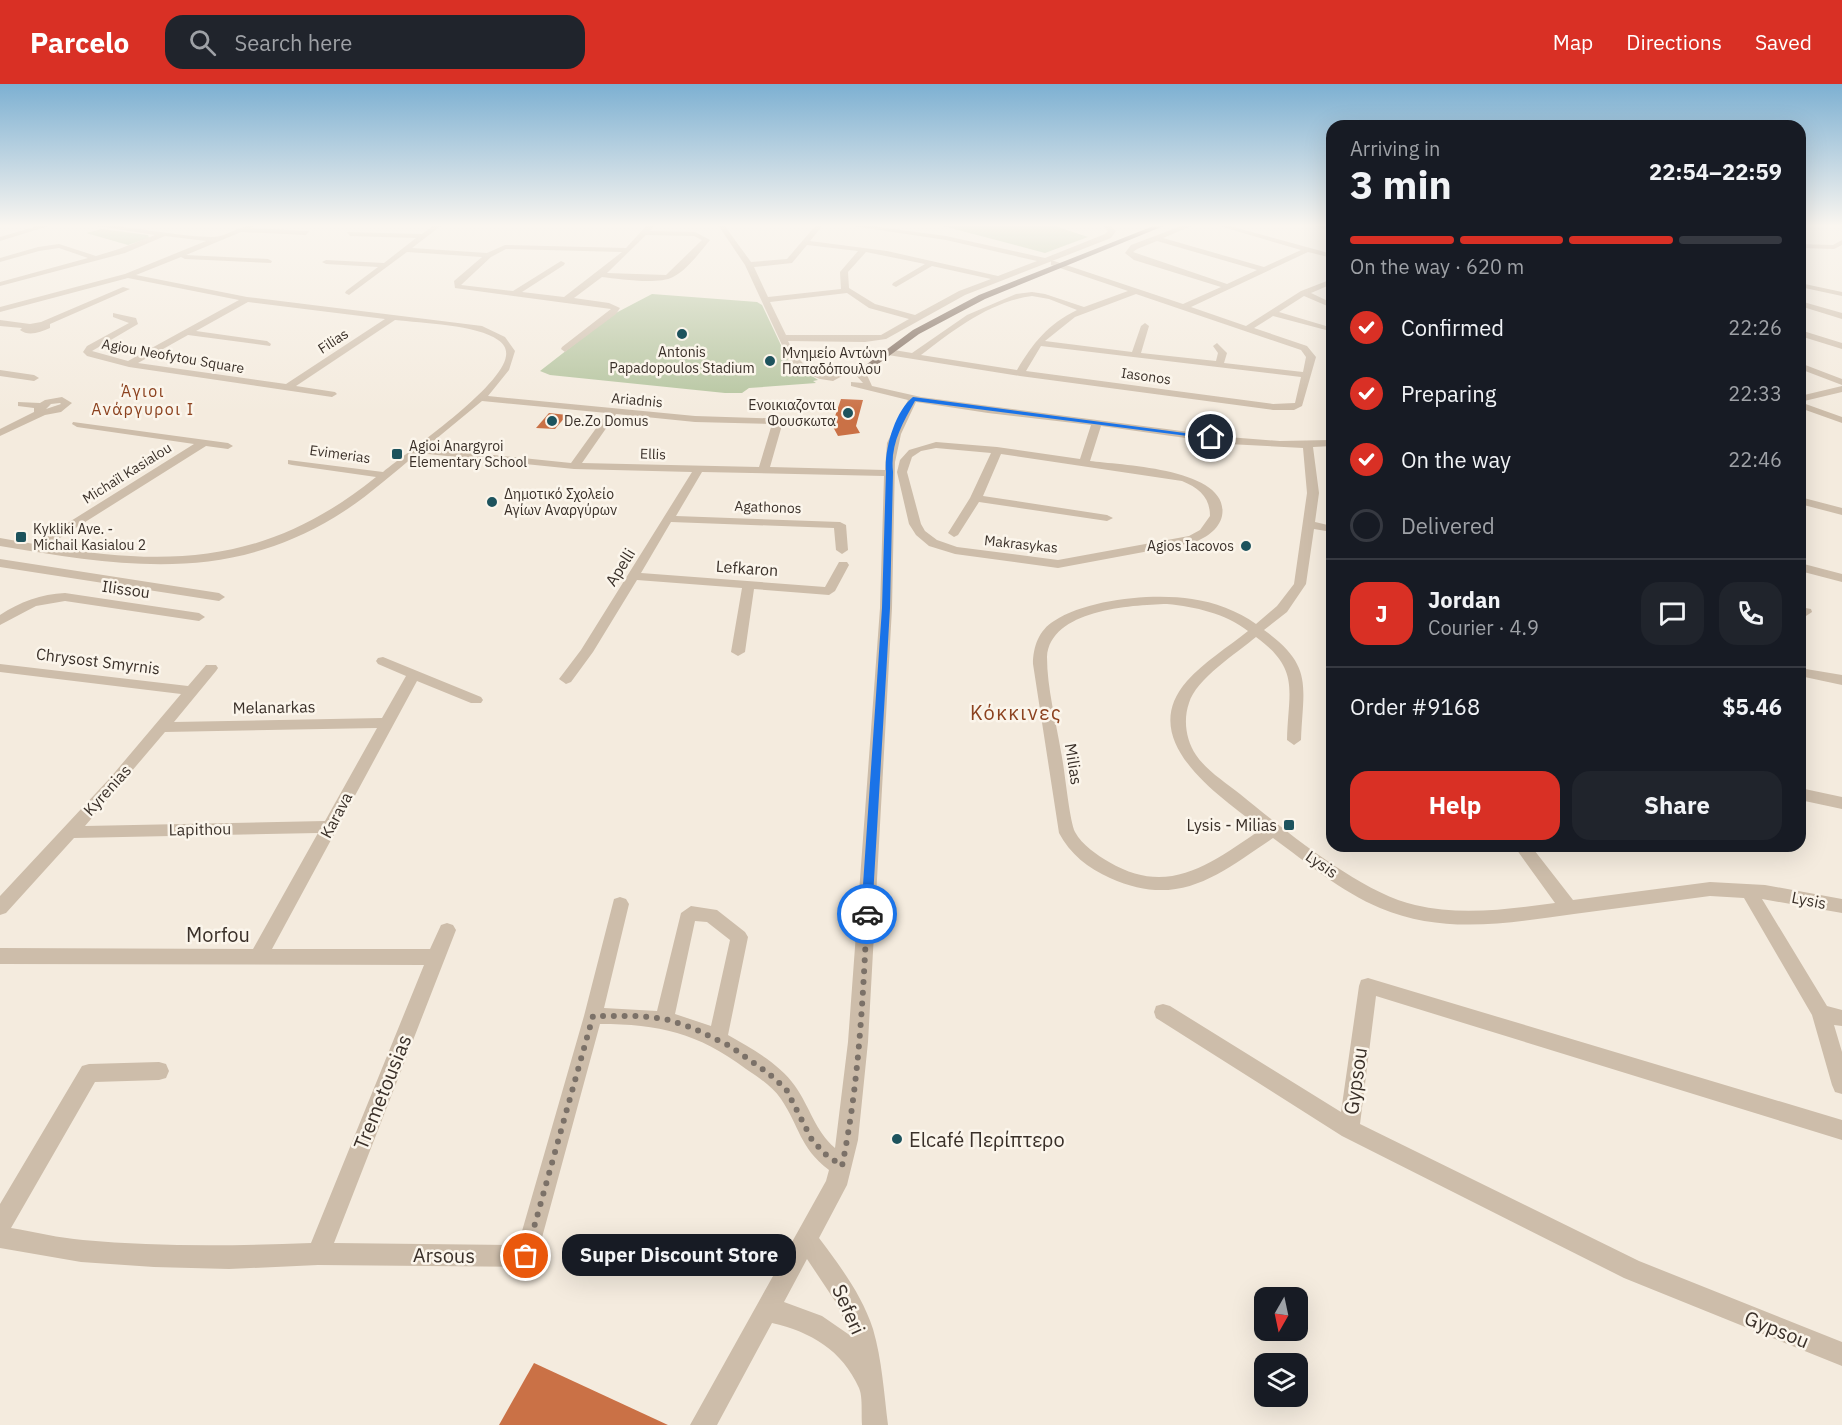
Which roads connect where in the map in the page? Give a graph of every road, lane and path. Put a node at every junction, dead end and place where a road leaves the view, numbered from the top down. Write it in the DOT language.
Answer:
graph roads {
  1 [pos="84,288"];
  2 [pos="188,288"];
  3 [pos="356,288"];
  4 [pos="463,288"];
  5 [pos="524,288"];
  6 [pos="584,288"];
  7 [pos="760,288"];
  8 [pos="845,288"];
  9 [pos="977,288"];
  10 [pos="999,288"];
  11 [pos="1003,288"];
  12 [pos="1126,288"];
  13 [pos="1223,288"];
  14 [pos="1317,288"];
  15 [pos="1812,288"];
  16 [pos="126,289"];
  17 [pos="847,291"];
  18 [pos="1136,291"];
  19 [pos="349,293"];
  20 [pos="1304,293"];
  21 [pos="514,294"];
  22 [pos="1842,294"];
  23 [pos="247,299"];
  24 [pos="566,300"];
  25 [pos="766,300"];
  26 [pos="1326,303"];
  27 [pos="1806,305"];
  28 [pos="1184,307"];
  29 [pos="0,310"];
  30 [pos="1085,310"];
  31 [pos="1272,313"];
  32 [pos="116,315"];
  33 [pos="395,316"];
  34 [pos="1842,316"];
  35 [pos="915,318"];
  36 [pos="0,323"];
  37 [pos="1145,326"];
  38 [pos="1323,328"];
  39 [pos="1247,329"];
  40 [pos="186,332"];
  41 [pos="1806,335"];
  42 [pos="783,338"];
  43 [pos="1038,343"];
  44 [pos="267,344"];
  45 [pos="1217,346"];
  46 [pos="1842,346"];
  47 [pos="565,349"];
  48 [pos="888,352"];
  49 [pos="1136,354"];
  50 [pos="914,356"];
  51 [pos="129,364"];
  52 [pos="1219,365"];
  53 [pos="1806,368"];
  54 [pos="0,373"];
  55 [pos="1020,373"];
  56 [pos="837,375"];
  57 [pos="859,375"];
  58 [pos="1306,375"];
  59 [pos="34,378"];
  60 [pos="1842,382"];
  61 [pos="854,384"];
  62 [pos="286,387"];
  63 [pos="1842,389"];
  64 [pos="875,390"];
  65 [pos="332,394"];
  66 [pos="480,398"];
  67 [pos="1806,398"];
  68 [pos="913,399"];
  69 [pos="21,404"];
  70 [pos="1806,407"];
  71 [pos="983,409"];
  72 [pos="613,412"];
  73 [pos="1842,420"];
  74 [pos="778,422"];
  75 [pos="792,422"];
  76 [pos="901,422"];
  77 [pos="1097,423"];
  78 [pos="77,424"];
  79 [pos="0,433"];
  80 [pos="203,443"];
  81 [pos="1326,444"];
  82 [pos="1308,445"];
  83 [pos="228,446"];
  84 [pos="416,450"];
  85 [pos="997,450"];
  86 [pos="292,462"];
  87 [pos="1084,462"];
  88 [pos="574,466"];
  89 [pos="698,470"];
  90 [pos="763,471"];
  91 [pos="890,472"];
  92 [pos="384,475"];
  93 [pos="976,498"];
  94 [pos="1806,502"];
  95 [pos="1842,512"];
  96 [pos="1107,518"];
  97 [pos="670,519"];
  98 [pos="1311,525"];
  99 [pos="1326,528"];
  100 [pos="954,533"];
  101 [pos="0,542"];
  102 [pos="36,548"];
  103 [pos="842,550"];
  104 [pos="0,563"];
  105 [pos="147,564"];
  106 [pos="843,565"];
  107 [pos="1806,569"];
  108 [pos="634,576"];
  109 [pos="1842,578"];
  110 [pos="121,582"];
  111 [pos="749,584"];
  112 [pos="179,591"];
  113 [pos="219,597"];
  114 [pos="155,610"];
  115 [pos="199,617"];
  116 [pos="0,621"];
  117 [pos="1256,629"];
  118 [pos="738,652"];
  119 [pos="383,661"];
  120 [pos="0,668"];
  121 [pos="212,669"];
  122 [pos="1806,673"];
  123 [pos="414,674"];
  124 [pos="566,679"];
  125 [pos="1842,680"];
  126 [pos="193,691"];
  127 [pos="476,700"];
  128 [pos="385,723"];
  129 [pos="163,727"];
  130 [pos="1294,740"];
  131 [pos="1806,795"];
  132 [pos="1842,803"];
  133 [pos="330,826"];
  134 [pos="1273,830"];
  135 [pos="70,832"];
  136 [pos="1527,852"];
  137 [pos="1748,890"];
  138 [pos="620,904"];
  139 [pos="1842,906"];
  140 [pos="0,908"];
  141 [pos="1569,908"];
  142 [pos="447,930"];
  143 [pos="0,956"];
  144 [pos="258,957"];
  145 [pos="436,957"];
  146 [pos="1163,1012"];
  147 [pos="1821,1013"];
  148 [pos="593,1016"];
  149 [pos="1842,1018"];
  150 [pos="665,1019"];
  151 [pos="718,1039"];
  152 [pos="159,1071"];
  153 [pos="1842,1085"];
  154 [pos="1349,1129"];
  155 [pos="1842,1130"];
  156 [pos="842,1166"];
  157 [pos="0,1225"];
  158 [pos="0,1237"];
  159 [pos="806,1239"];
  160 [pos="318,1254"];
  161 [pos="768,1310"];
  162 [pos="1842,1354"];
  163 [pos="870,1388"];
  164 [pos="703,1425"];
  165 [pos="875,1425"];
  1 -- 29 [label="street"];
  2 -- 23 [label="street"];
  3 -- 19 [label="street"];
  4 -- 21 [label="street"];
  5 -- 21 [label="street"];
  6 -- 24 [label="street"];
  7 -- 25 [label="street"];
  8 -- 17 [label="street"];
  9 -- 35 [label="street"];
  10 -- 57 [label="main road"];
  11 -- 48 [label="main road"];
  12 -- 18 [label="street"];
  13 -- 28 [label="street"];
  14 -- 20 [label="street"];
  15 -- 22 [label="street"];
  16 -- 36 [label="street"];
  17 -- 25 [label="street"];
  17 -- 35 [label="street"];
  18 -- 28 [label="street"];
  18 -- 30 [label="street"];
  20 -- 26 [label="street"];
  20 -- 31 [label="street"];
  21 -- 24 [label="street"];
  23 -- 33 [label="street"];
  23 -- 40 [label="street"];
  24 -- 47 [label="street"];
  25 -- 42 [label="street"];
  27 -- 34 [label="street"];
  28 -- 39 [label="street"];
  30 -- 43 [label="street"];
  30 -- 50 [label="street"];
  31 -- 38 [label="street"];
  31 -- 39 [label="street"];
  32 -- 51 [label="street, Agiou Neofytou Square"];
  33 -- 62 [label="street, Filias"];
  33 -- 66 [label="street"];
  35 -- 42 [label="street"];
  37 -- 49 [label="street"];
  39 -- 58 [label="street, Iasonos"];
  40 -- 44 [label="street"];
  40 -- 51 [label="street"];
  41 -- 46 [label="street"];
  42 -- 56 [label="street"];
  43 -- 49 [label="street"];
  43 -- 55 [label="street"];
  45 -- 52 [label="street"];
  48 -- 50 [label="street, Iasonos"];
  48 -- 57 [label="main road"];
  49 -- 52 [label="street"];
  50 -- 55 [label="street, Iasonos"];
  51 -- 62 [label="street, Agiou Neofytou Square"];
  52 -- 58 [label="street"];
  53 -- 60 [label="street"];
  54 -- 59 [label="street"];
  55 -- 58 [label="street, Iasonos"];
  56 -- 57 [label="street"];
  56 -- 61 [label="street"];
  57 -- 61 [label="street"];
  57 -- 64 [label="street"];
  61 -- 64 [label="street"];
  62 -- 65 [label="street, Agiou Neofytou Square"];
  63 -- 67 [label="street"];
  64 -- 68 [label="street"];
  66 -- 72 [label="street, Ariadnis"];
  66 -- 84 [label="street"];
  68 -- 71 [label="street"];
  68 -- 76 [label="street"];
  69 -- 79 [label="street"];
  70 -- 73 [label="street"];
  71 -- 76 [label="street"];
  71 -- 77 [label="street"];
  72 -- 74 [label="street, Ariadnis"];
  72 -- 88 [label="street"];
  74 -- 75 [label="street, Ariadnis"];
  74 -- 90 [label="street"];
  76 -- 91 [label="street"];
  77 -- 82 [label="street"];
  77 -- 87 [label="street"];
  78 -- 80 [label="street"];
  80 -- 83 [label="street"];
  80 -- 102 [label="street, Michaïl Kasialou"];
  81 -- 82 [label="street"];
  82 -- 98 [label="street, Lysis"];
  84 -- 88 [label="street, Ellis"];
  84 -- 92 [label="street"];
  85 -- 87 [label="street, Makrasykas"];
  85 -- 87 [label="street, Makrasykas"];
  85 -- 93 [label="street"];
  86 -- 92 [label="street, Evimerias"];
  88 -- 89 [label="street, Ellis"];
  89 -- 90 [label="street, Ellis"];
  89 -- 97 [label="street, Apelli"];
  90 -- 91 [label="street, Ellis"];
  91 -- 156 [label="street"];
  92 -- 105 [label="street"];
  93 -- 96 [label="street"];
  93 -- 100 [label="street"];
  94 -- 95 [label="street"];
  97 -- 103 [label="street, Agathonos"];
  97 -- 108 [label="street, Apelli"];
  98 -- 99 [label="street"];
  98 -- 117 [label="street, Lysis"];
  101 -- 102 [label="street"];
  102 -- 105 [label="street"];
  104 -- 110 [label="street"];
  105 -- 110 [label="street"];
  106 -- 111 [label="street, Lefkaron"];
  107 -- 109 [label="street"];
  108 -- 111 [label="street, Lefkaron"];
  108 -- 124 [label="street, Apelli"];
  110 -- 112 [label="street"];
  111 -- 118 [label="street"];
  112 -- 113 [label="street"];
  112 -- 114 [label="street"];
  114 -- 115 [label="street, Ilissou"];
  114 -- 116 [label="street, Ilissou"];
  117 -- 130 [label="street, Milias"];
  117 -- 134 [label="street, Lysis"];
  117 -- 134 [label="street, Milias"];
  119 -- 123 [label="street"];
  120 -- 126 [label="street, Chrysost Smyrnis"];
  121 -- 126 [label="street, Kyrenias"];
  122 -- 125 [label="street"];
  123 -- 127 [label="street"];
  123 -- 128 [label="street, Karava"];
  126 -- 129 [label="street, Kyrenias"];
  128 -- 129 [label="street, Melanarkas"];
  128 -- 133 [label="street, Karava"];
  129 -- 135 [label="street, Kyrenias"];
  131 -- 132 [label="street"];
  133 -- 135 [label="street, Lapithou"];
  133 -- 144 [label="street, Karava"];
  134 -- 141 [label="street, Lysis"];
  135 -- 140 [label="street, Kyrenias"];
  136 -- 141 [label="street"];
  137 -- 139 [label="street, Lysis"];
  137 -- 141 [label="street, Lysis"];
  137 -- 147 [label="street"];
  138 -- 148 [label="street, Arsous"];
  142 -- 145 [label="street, Tremetousias"];
  143 -- 144 [label="street, Morfou"];
  144 -- 145 [label="street, Morfou"];
  145 -- 160 [label="street, Tremetousias"];
  146 -- 154 [label="street"];
  147 -- 149 [label="street"];
  147 -- 153 [label="street"];
  148 -- 150 [label="street"];
  148 -- 160 [label="street, Arsous"];
  150 -- 151 [label="street"];
  150 -- 151 [label="street"];
  151 -- 156 [label="street"];
  152 -- 157 [label="street"];
  154 -- 155 [label="street, Gypsou"];
  154 -- 162 [label="street, Gypsou"];
  156 -- 159 [label="street"];
  158 -- 160 [label="street, Arsous"];
  159 -- 161 [label="street"];
  159 -- 163 [label="street, Seferi"];
  161 -- 163 [label="street, Seferi"];
  161 -- 164 [label="street"];
  163 -- 165 [label="street, Seferi"];
}
